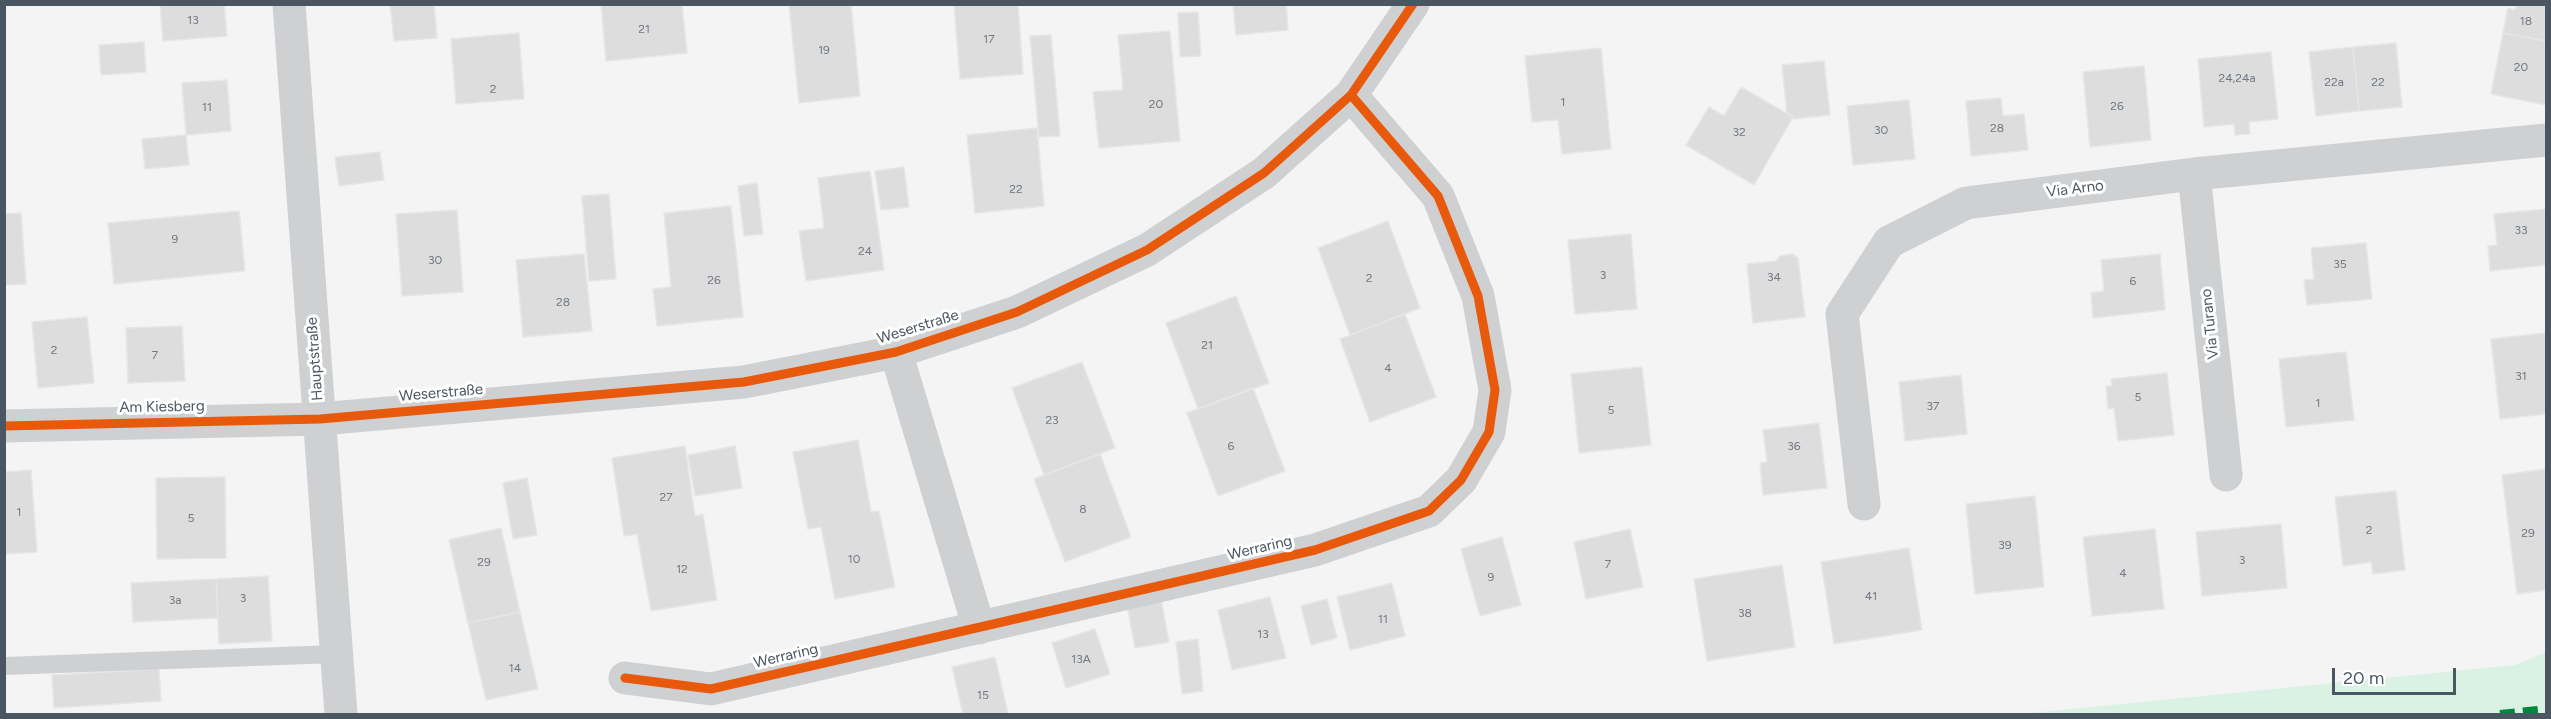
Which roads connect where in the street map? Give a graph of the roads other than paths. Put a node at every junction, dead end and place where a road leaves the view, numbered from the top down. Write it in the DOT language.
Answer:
graph roads {
  1 [pos="289,4"];
  2 [pos="1413,4"];
  3 [pos="1351,95"];
  4 [pos="2547,140"];
  5 [pos="2194,174"];
  6 [pos="896,352"];
  7 [pos="320,419"];
  8 [pos="4,426"];
  9 [pos="2226,476"];
  10 [pos="1864,504"];
  11 [pos="979,628"];
  12 [pos="336,654"];
  13 [pos="4,666"];
  14 [pos="625,678"];
  15 [pos="341,714"];
  1 -- 7 [label="street, Hauptstraße"];
  2 -- 3 [label="street, Weserstraße"];
  3 -- 6 [label="street, Weserstraße"];
  3 -- 11 [label="street, Werraring"];
  4 -- 5 [label="street, Via Arno"];
  5 -- 9 [label="street, Via Turano"];
  5 -- 10 [label="street, Via Arno"];
  6 -- 7 [label="street, Weserstraße"];
  6 -- 11 [label="street"];
  7 -- 8 [label="street, Am Kiesberg"];
  7 -- 12 [label="street, Hauptstraße"];
  11 -- 14 [label="street, Werraring"];
  12 -- 13 [label="lane"];
  12 -- 15 [label="street, Hauptstraße"];
}
